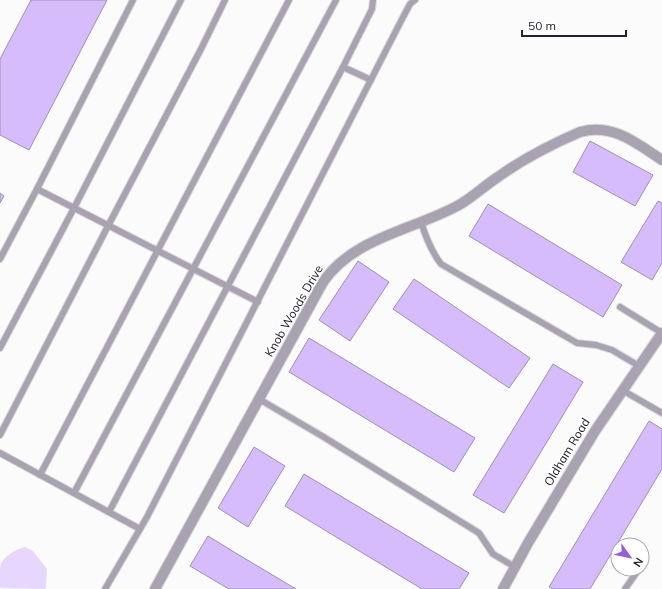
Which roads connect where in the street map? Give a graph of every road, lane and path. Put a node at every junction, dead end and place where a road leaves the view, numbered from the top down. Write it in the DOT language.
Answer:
graph roads {
  1 [pos="133,0"];
  2 [pos="181,0"];
  3 [pos="289,0"];
  4 [pos="336,0"];
  5 [pos="373,0"];
  6 [pos="415,0"];
  7 [pos="222,1"];
  8 [pos="344,67"];
  9 [pos="371,80"];
  10 [pos="662,160"];
  11 [pos="37,189"];
  12 [pos="74,208"];
  13 [pos="421,222"];
  14 [pos="108,226"];
  15 [pos="157,251"];
  16 [pos="0,259"];
  17 [pos="193,269"];
  18 [pos="227,286"];
  19 [pos="258,302"];
  20 [pos="620,307"];
  21 [pos="662,333"];
  22 [pos="0,348"];
  23 [pos="639,366"];
  24 [pos="622,390"];
  25 [pos="259,399"];
  26 [pos="662,413"];
  27 [pos="0,436"];
  28 [pos="0,453"];
  29 [pos="40,475"];
  30 [pos="74,493"];
  31 [pos="109,512"];
  32 [pos="140,529"];
  33 [pos="515,566"];
  34 [pos="633,577"];
  35 [pos="158,588"];
  36 [pos="506,588"];
  37 [pos="105,589"];
  38 [pos="625,589"];
  1 -- 11 [label="lane"];
  2 -- 12 [label="lane"];
  3 -- 15 [label="lane"];
  4 -- 17 [label="lane"];
  5 -- 8 [label="lane"];
  6 -- 9 [label="lane"];
  7 -- 14 [label="lane"];
  8 -- 9 [label="lane"];
  8 -- 18 [label="lane"];
  9 -- 19 [label="lane"];
  10 -- 13 [label="street, Knob Woods Drive"];
  11 -- 12 [label="lane"];
  11 -- 16 [label="lane"];
  12 -- 14 [label="lane"];
  12 -- 22 [label="lane"];
  13 -- 23 [label="lane"];
  13 -- 25 [label="street, Knob Woods Drive"];
  14 -- 15 [label="lane"];
  14 -- 27 [label="lane"];
  15 -- 17 [label="lane"];
  15 -- 29 [label="lane"];
  17 -- 18 [label="lane"];
  17 -- 30 [label="lane"];
  18 -- 19 [label="lane"];
  18 -- 31 [label="lane"];
  19 -- 32 [label="lane"];
  20 -- 21 [label="lane"];
  21 -- 23 [label="street, Oldham Road"];
  23 -- 24 [label="street, Oldham Road"];
  24 -- 26 [label="lane"];
  24 -- 33 [label="street, Oldham Road"];
  25 -- 33 [label="lane"];
  25 -- 35 [label="street, Knob Woods Drive"];
  28 -- 29 [label="lane"];
  29 -- 30 [label="lane"];
  30 -- 31 [label="lane"];
  31 -- 32 [label="lane"];
  32 -- 37 [label="lane"];
  33 -- 36 [label="street, Oldham Road"];
  34 -- 38 [label="lane"];
}
